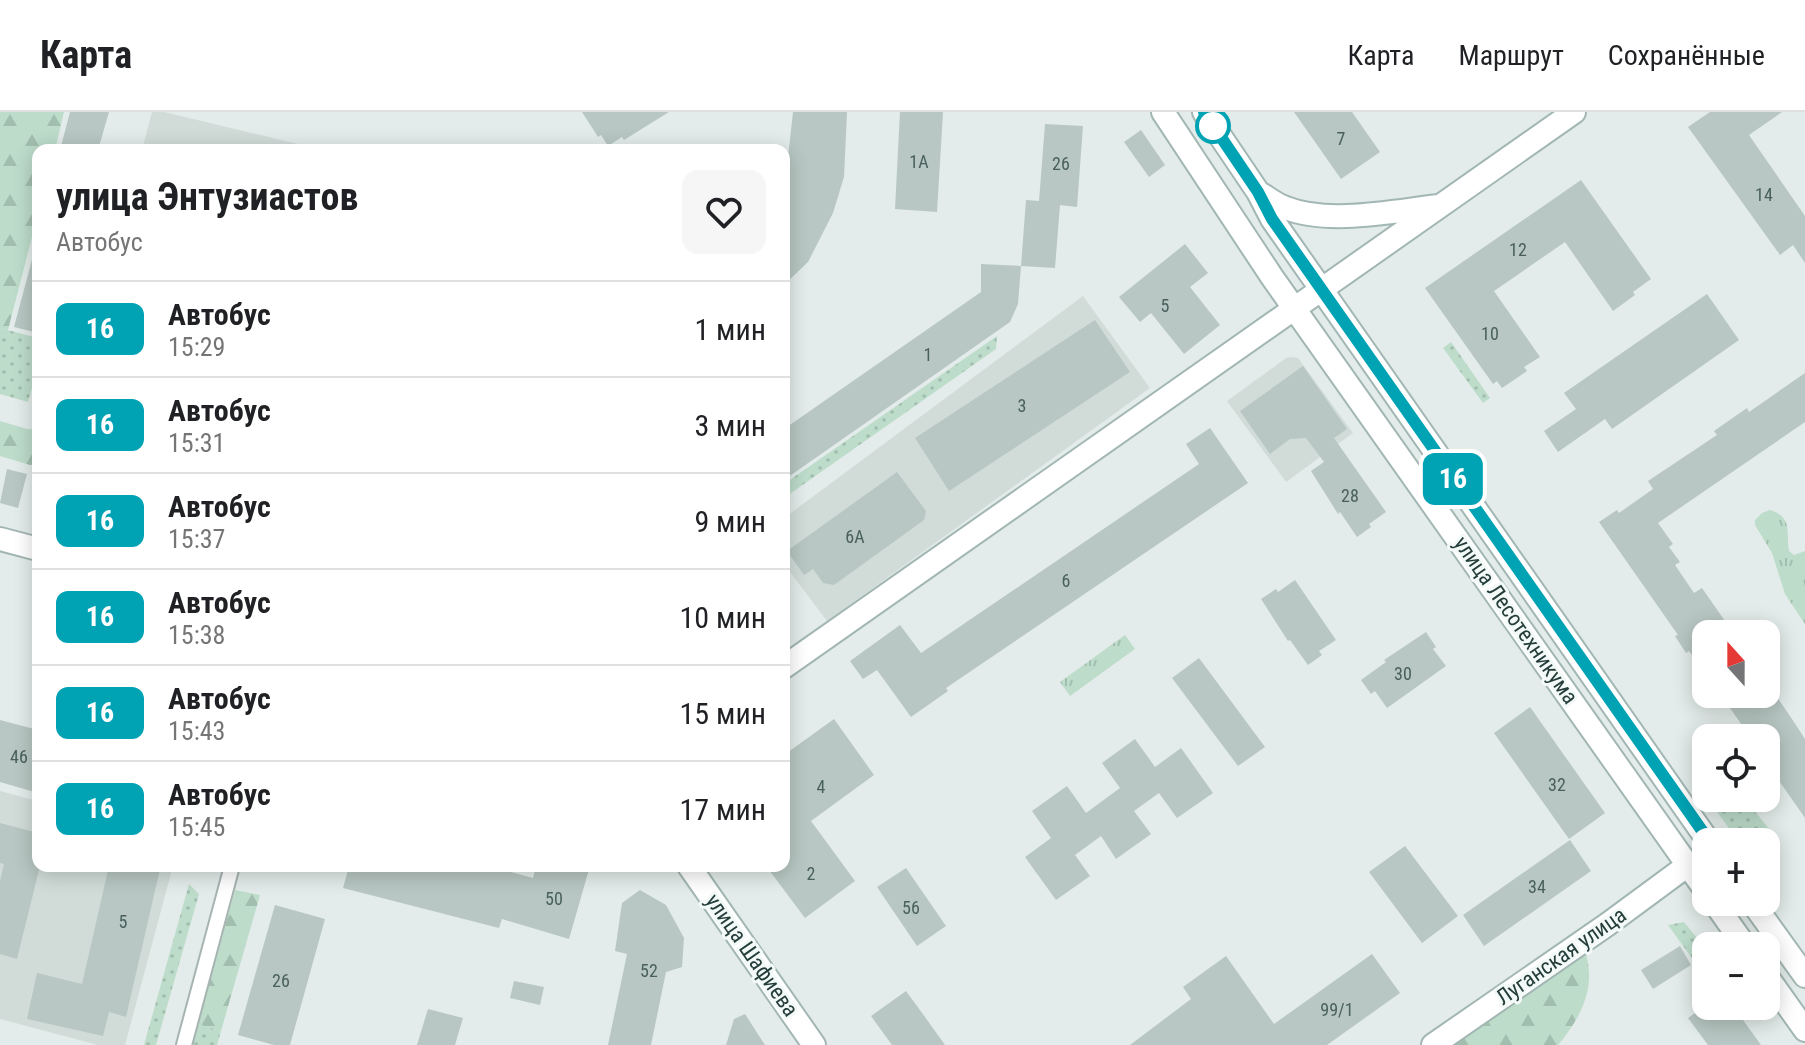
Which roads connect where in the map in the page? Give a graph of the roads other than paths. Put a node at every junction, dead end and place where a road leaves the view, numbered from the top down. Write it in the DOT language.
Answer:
graph roads {
  1 [pos="1163,112"];
  2 [pos="1204,112"];
  3 [pos="1574,112"];
  4 [pos="1258,192"];
  5 [pos="1440,206"];
  6 [pos="1321,290"];
  7 [pos="1295,308"];
  8 [pos="0,539"];
  9 [pos="32,547"];
  10 [pos="790,663"];
  11 [pos="1699,828"];
  12 [pos="1688,865"];
  13 [pos="1692,871"];
  14 [pos="230,872"];
  15 [pos="693,872"];
  16 [pos="1762,916"];
  17 [pos="1805,976"];
  18 [pos="1780,995"];
  19 [pos="1805,1030"];
  20 [pos="184,1045"];
  21 [pos="814,1045"];
  22 [pos="1433,1045"];
  1 -- 7 [label="main road, улица Лесотехникума"];
  2 -- 4 [label="main road, улица Лесотехникума"];
  3 -- 5 [label="main road"];
  4 -- 5 [label="main road"];
  4 -- 6 [label="main road, улица Лесотехникума"];
  5 -- 6 [label="main road"];
  6 -- 7 [label="main road"];
  6 -- 11 [label="main road, улица Лесотехникума"];
  7 -- 10 [label="main road"];
  7 -- 12 [label="main road, улица Лесотехникума"];
  8 -- 9 [label="main road"];
  12 -- 13 [label="main road, улица Лесотехникума"];
  12 -- 22 [label="main road, Луганская улица"];
  14 -- 20 [label="street"];
  15 -- 21 [label="main road, улица Шафиева"];
  16 -- 17 [label="main road"];
  18 -- 19 [label="main road"];
}
